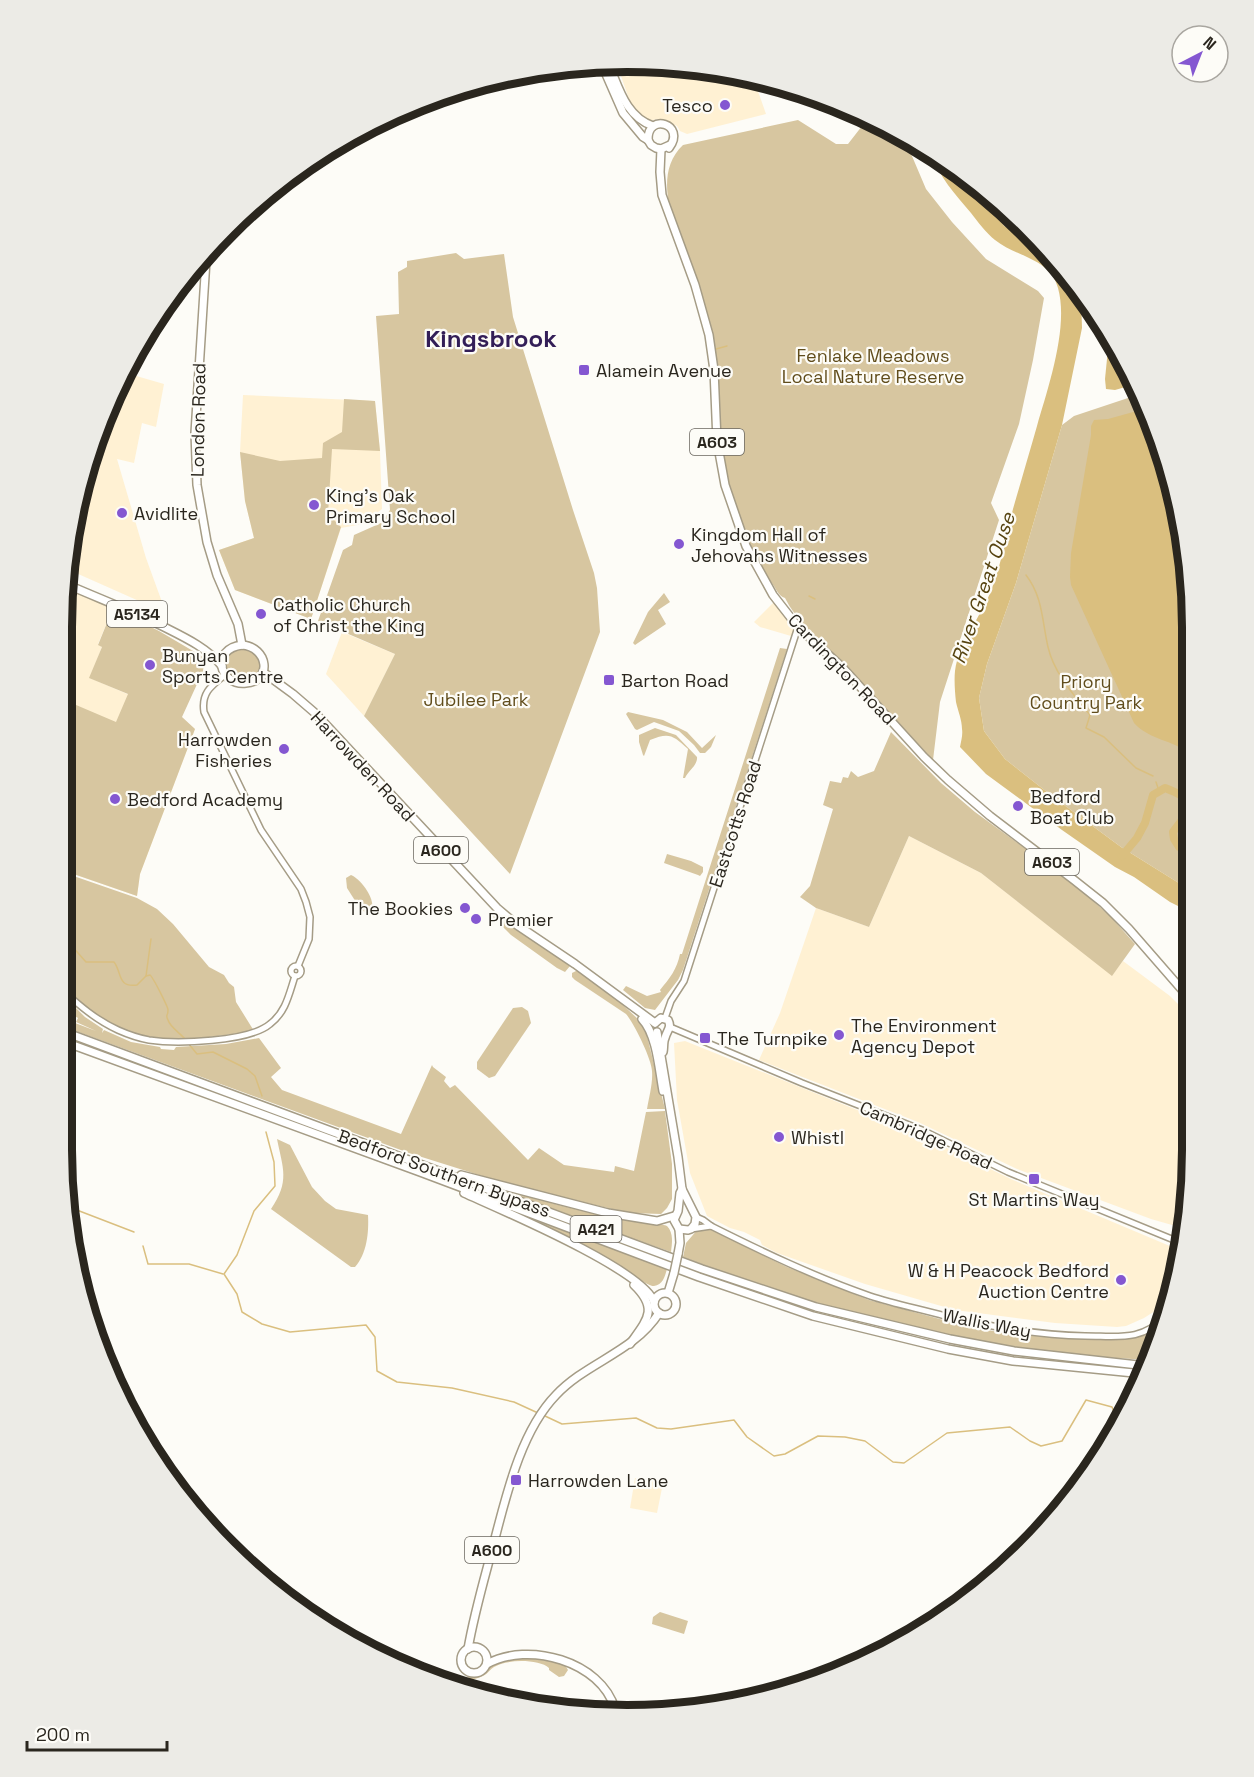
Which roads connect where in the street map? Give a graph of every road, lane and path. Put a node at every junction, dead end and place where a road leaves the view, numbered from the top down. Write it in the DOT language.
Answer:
graph roads {
  1 [pos="613,72"];
  2 [pos="605,73"];
  3 [pos="653,126"];
  4 [pos="648,140"];
  5 [pos="670,145"];
  6 [pos="661,149"];
  7 [pos="660,163"];
  8 [pos="206,266"];
  9 [pos="73,587"];
  10 [pos="798,627"];
  11 [pos="242,645"];
  12 [pos="204,650"];
  13 [pos="226,651"];
  14 [pos="222,666"];
  15 [pos="263,672"];
  16 [pos="225,675"];
  17 [pos="1182,990"];
  18 [pos="72,998"];
  19 [pos="635,1010"];
  20 [pos="664,1018"];
  21 [pos="655,1023"];
  22 [pos="669,1029"];
  23 [pos="657,1032"];
  24 [pos="72,1035"];
  25 [pos="72,1045"];
  26 [pos="662,1053"];
  27 [pos="668,1097"];
  28 [pos="422,1169"];
  29 [pos="682,1189"];
  30 [pos="676,1214"];
  31 [pos="694,1214"];
  32 [pos="711,1226"];
  33 [pos="679,1229"];
  34 [pos="691,1229"];
  35 [pos="1173,1240"];
  36 [pos="680,1242"];
  37 [pos="620,1270"];
  38 [pos="668,1293"];
  39 [pos="654,1302"];
  40 [pos="659,1313"];
  41 [pos="1154,1325"];
  42 [pos="630,1344"];
  43 [pos="1139,1365"];
  44 [pos="1135,1373"];
  45 [pos="471,1633"];
  46 [pos="478,1647"];
  47 [pos="468,1648"];
  48 [pos="485,1653"];
  49 [pos="504,1656"];
  50 [pos="487,1664"];
  51 [pos="614,1705"];
  1 -- 3 [label="main road"];
  2 -- 4 [label="main road"];
  3 -- 4 [label="main road"];
  3 -- 5 [label="main road"];
  4 -- 6 [label="main road"];
  5 -- 6 [label="main road"];
  5 -- 7 [label="main road"];
  6 -- 7 [label="main road, Cardington Road / A603"];
  7 -- 10 [label="main road, Cardington Road / A603"];
  8 -- 11 [label="main road, London Road"];
  9 -- 12 [label="main road, A5134"];
  10 -- 17 [label="main road, Cardington Road / A603"];
  10 -- 20 [label="street, Eastcotts Road"];
  11 -- 13 [label="main road"];
  11 -- 15 [label="main road, A600"];
  12 -- 13 [label="main road, A5134"];
  12 -- 14 [label="main road, A5134"];
  13 -- 14 [label="main road"];
  14 -- 16 [label="main road"];
  15 -- 16 [label="main road"];
  15 -- 19 [label="main road, Harrowden Road / A600"];
  16 -- 18 [label="street"];
  19 -- 21 [label="main road, Harrowden Road / A600"];
  19 -- 27 [label="main road, A600"];
  20 -- 21 [label="main road"];
  20 -- 22 [label="main road"];
  21 -- 23 [label="main road, A600"];
  22 -- 23 [label="main road"];
  22 -- 26 [label="main road"];
  22 -- 35 [label="street, Cambridge Road"];
  23 -- 26 [label="main road, A600"];
  24 -- 28 [label="main road, Bedford Southern Bypass / A421"];
  25 -- 28 [label="main road, Bedford Southern Bypass / A421"];
  26 -- 27 [label="main road, A600"];
  27 -- 29 [label="main road, A600"];
  28 -- 30 [label="main road, A421"];
  28 -- 37 [label="main road, A421"];
  28 -- 43 [label="main road, Bedford Southern Bypass / A421"];
  28 -- 44 [label="main road, Bedford Southern Bypass / A421"];
  29 -- 30 [label="main road"];
  29 -- 31 [label="main road, A600"];
  30 -- 31 [label="main road"];
  30 -- 33 [label="main road"];
  31 -- 32 [label="street, Wallis Way"];
  31 -- 34 [label="main road"];
  32 -- 34 [label="street"];
  32 -- 41 [label="street, Wallis Way"];
  33 -- 34 [label="main road"];
  33 -- 36 [label="main road"];
  34 -- 36 [label="main road"];
  36 -- 38 [label="main road, bridge"];
  37 -- 39 [label="main road, A421"];
  37 -- 42 [label="main road, A421"];
  38 -- 39 [label="main road"];
  38 -- 40 [label="main road"];
  39 -- 40 [label="main road"];
  40 -- 42 [label="main road, A600"];
  42 -- 45 [label="main road, A600"];
  45 -- 46 [label="main road"];
  45 -- 47 [label="main road, A600"];
  46 -- 47 [label="main road"];
  46 -- 48 [label="main road"];
  47 -- 50 [label="main road"];
  48 -- 49 [label="main road"];
  48 -- 50 [label="main road"];
  49 -- 50 [label="main road"];
  49 -- 51 [label="main road"];
}
